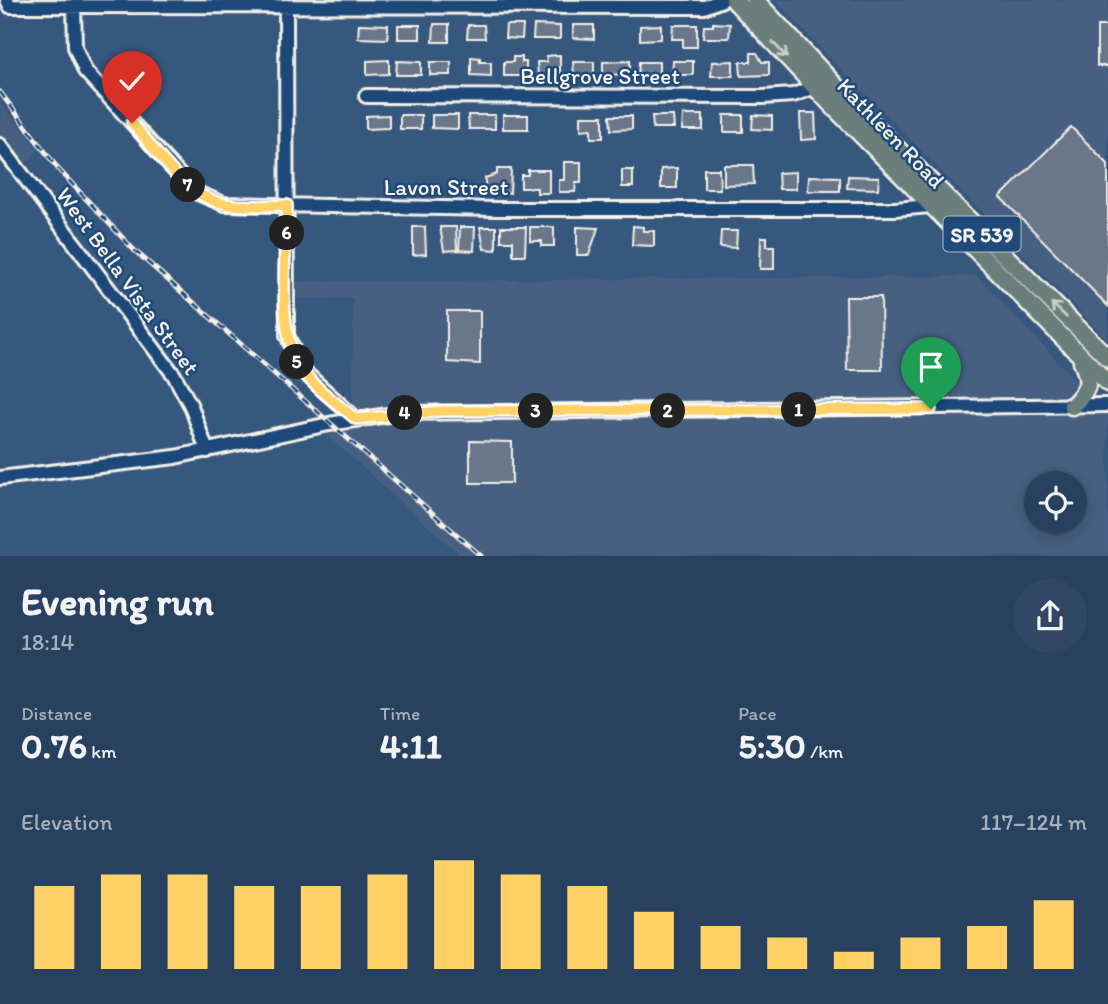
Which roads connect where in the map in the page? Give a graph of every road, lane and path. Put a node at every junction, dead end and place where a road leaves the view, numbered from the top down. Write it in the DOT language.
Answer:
graph roads {
  1 [pos="722,0"];
  2 [pos="734,0"];
  3 [pos="755,0"];
  4 [pos="8,3"];
  5 [pos="290,4"];
  6 [pos="74,5"];
  7 [pos="823,84"];
  8 [pos="366,96"];
  9 [pos="0,145"];
  10 [pos="287,205"];
  11 [pos="930,206"];
  12 [pos="1079,354"];
  13 [pos="1108,358"];
  14 [pos="1108,383"];
  15 [pos="1108,405"];
  16 [pos="1072,406"];
  17 [pos="356,419"];
  18 [pos="207,451"];
  19 [pos="0,478"];
  1 -- 5 [label="street"];
  2 -- 7 [label="main road, Kathleen Road / SR 539, one-way"];
  3 -- 7 [label="main road, Kathleen Road / SR 539"];
  4 -- 6 [label="street"];
  5 -- 6 [label="street"];
  5 -- 10 [label="street"];
  6 -- 10 [label="street, Lavon Street"];
  7 -- 8 [label="street, Bellgrove Street"];
  7 -- 11 [label="main road, Kathleen Road / SR 539"];
  13 -- 7 [label="main road, Kathleen Road / SR 539, one-way"];
  9 -- 18 [label="street, West Bella Vista Street"];
  10 -- 11 [label="street, Lavon Street"];
  10 -- 17 [label="street"];
  11 -- 12 [label="main road, Kathleen Road / SR 539"];
  12 -- 14 [label="main road, Kathleen Road / SR 539"];
  12 -- 16 [label="main road"];
  15 -- 16 [label="street"];
  16 -- 17 [label="street"];
  17 -- 18 [label="street"];
  18 -- 19 [label="street"];
}
